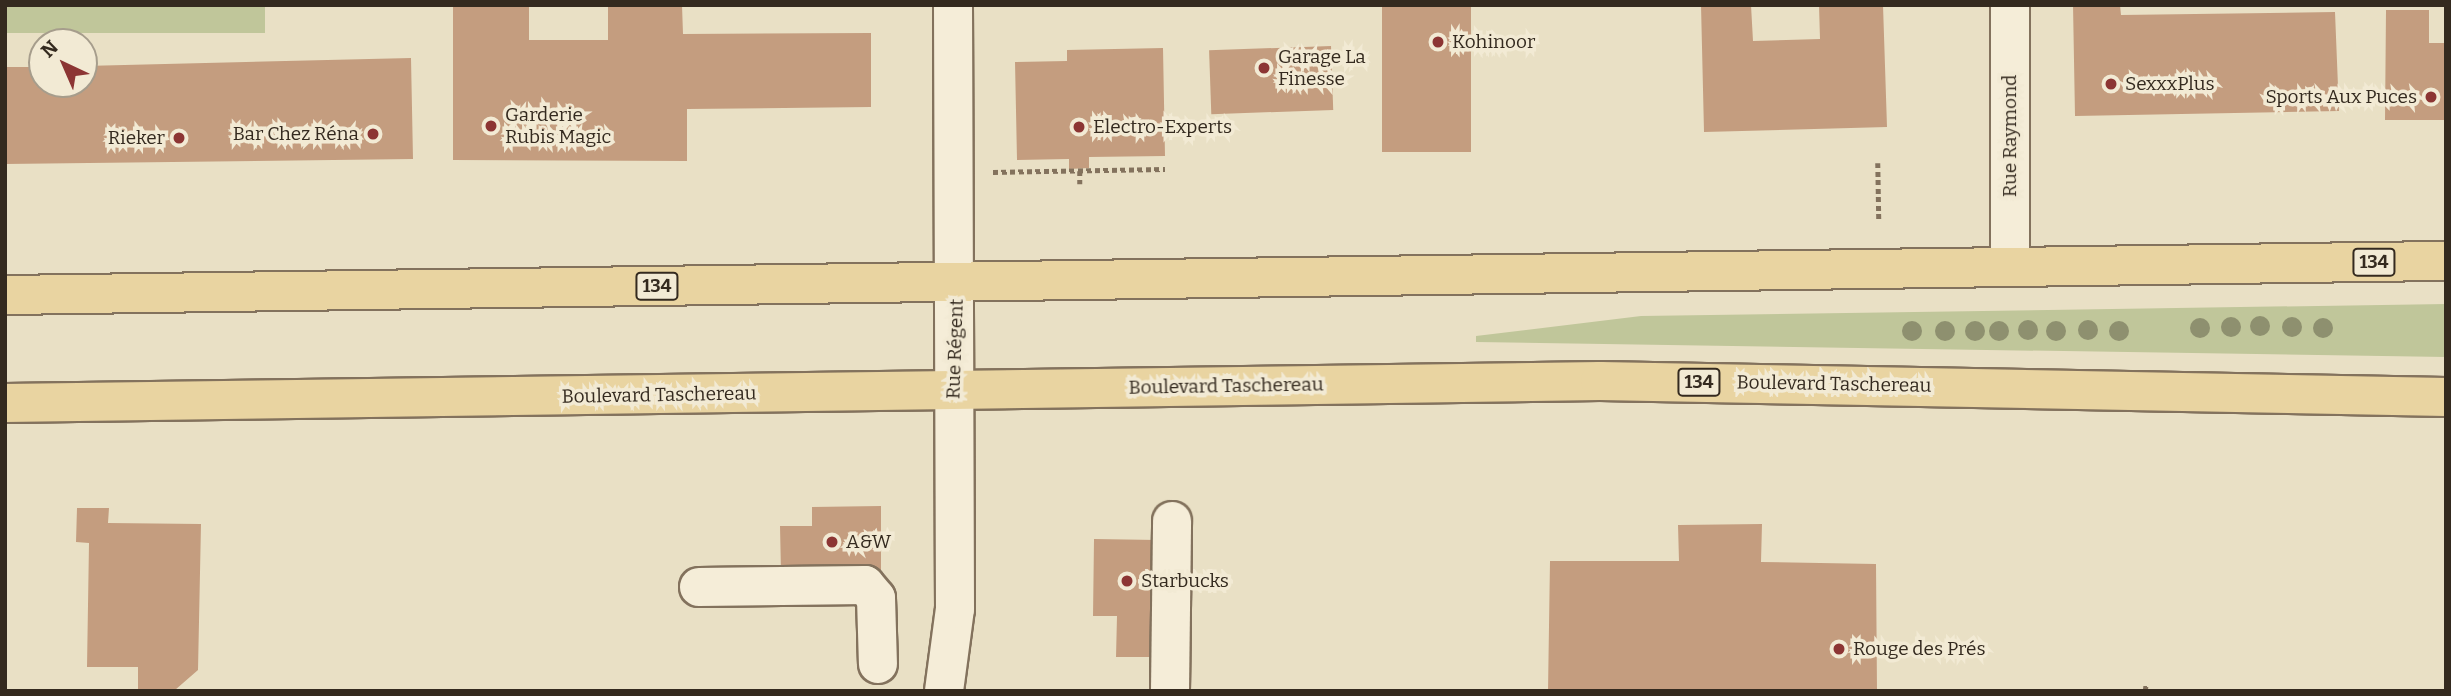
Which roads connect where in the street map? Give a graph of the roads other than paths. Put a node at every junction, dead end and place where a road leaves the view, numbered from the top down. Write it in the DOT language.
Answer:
graph roads {
  1 [pos="953,5"];
  2 [pos="2010,5"];
  3 [pos="2446,261"];
  4 [pos="2010,267"];
  5 [pos="958,283"];
  6 [pos="5,295"];
  7 [pos="952,390"];
  8 [pos="2446,397"];
  9 [pos="5,403"];
  10 [pos="1172,521"];
  11 [pos="699,587"];
  12 [pos="878,664"];
  13 [pos="944,691"];
  14 [pos="1170,691"];
  1 -- 5 [label="street, Rue Régent"];
  2 -- 4 [label="street, Rue Raymond"];
  3 -- 4 [label="main road, 134"];
  4 -- 5 [label="main road, 134"];
  5 -- 6 [label="main road, 134"];
  5 -- 7 [label="street, Rue Régent"];
  7 -- 8 [label="main road, Boulevard Taschereau / 134"];
  7 -- 9 [label="main road, Boulevard Taschereau / 134"];
  7 -- 13 [label="street, Rue Régent"];
  10 -- 14 [label="street"];
  11 -- 12 [label="street"];
}
